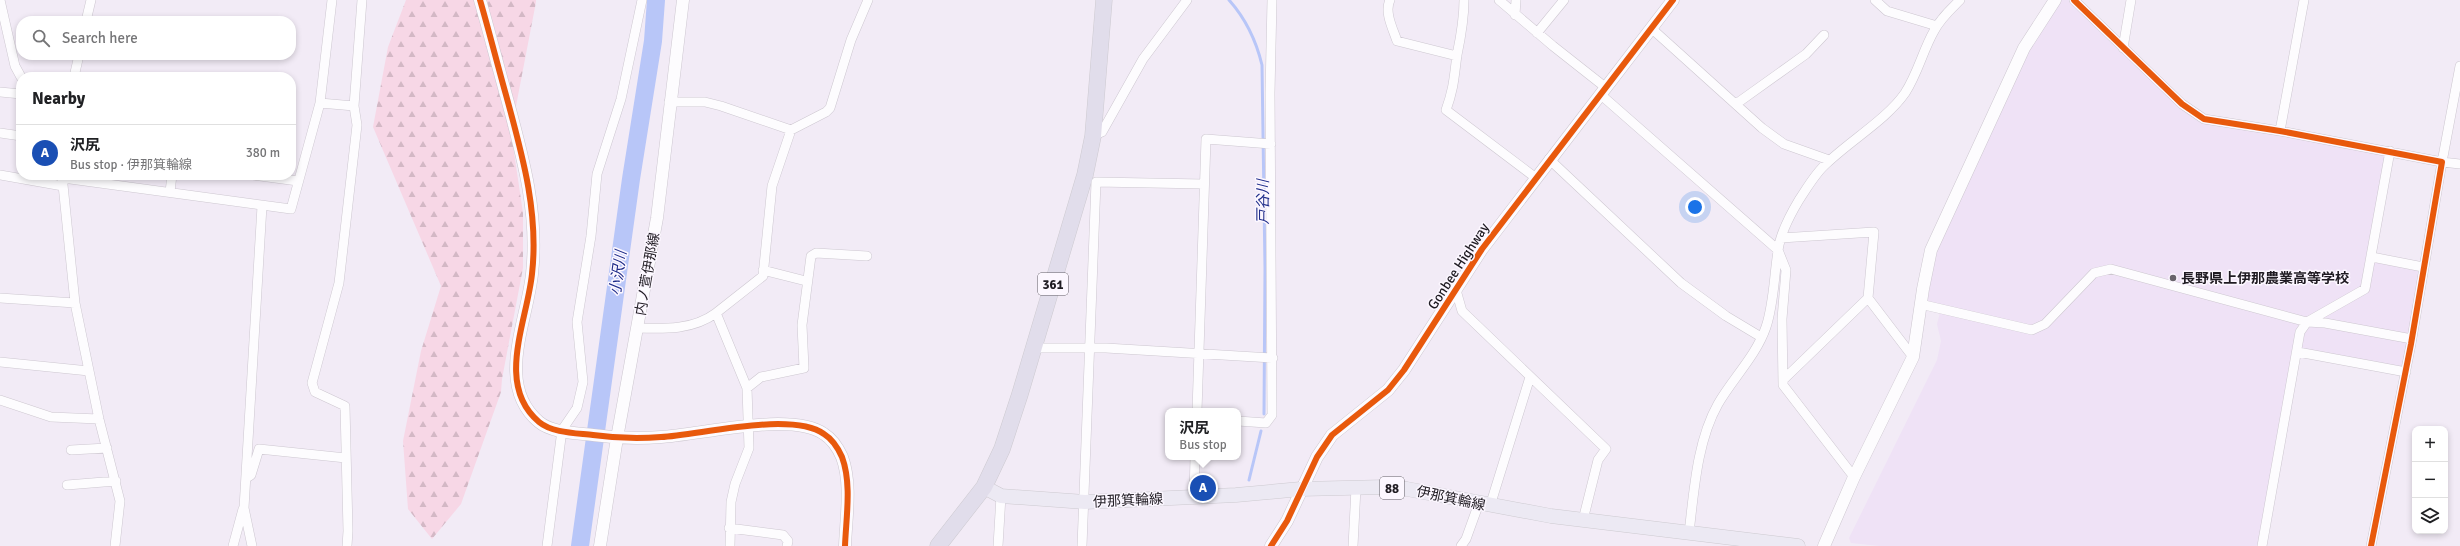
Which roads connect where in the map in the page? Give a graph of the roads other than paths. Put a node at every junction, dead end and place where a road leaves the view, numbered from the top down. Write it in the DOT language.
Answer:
graph roads {
  1 [pos="0,0"];
  2 [pos="91,0"];
  3 [pos="332,0"];
  4 [pos="362,0"];
  5 [pos="480,0"];
  6 [pos="642,0"];
  7 [pos="683,0"];
  8 [pos="868,0"];
  9 [pos="1104,0"];
  10 [pos="1187,0"];
  11 [pos="1272,0"];
  12 [pos="1390,0"];
  13 [pos="1464,0"];
  14 [pos="1499,0"];
  15 [pos="1516,0"];
  16 [pos="1564,0"];
  17 [pos="1673,0"];
  18 [pos="1875,0"];
  19 [pos="1960,0"];
  20 [pos="2055,0"];
  21 [pos="2074,0"];
  22 [pos="2131,0"];
  23 [pos="2304,0"];
  24 [pos="1884,4"];
  25 [pos="1515,15"];
  26 [pos="87,16"];
  27 [pos="1937,26"];
  28 [pos="1651,28"];
  29 [pos="1537,34"];
  30 [pos="1824,35"];
  31 [pos="2123,48"];
  32 [pos="1457,56"];
  33 [pos="78,60"];
  34 [pos="2460,66"];
  35 [pos="18,72"];
  36 [pos="75,72"];
  37 [pos="1602,91"];
  38 [pos="0,92"];
  39 [pos="16,94"];
  40 [pos="670,102"];
  41 [pos="320,103"];
  42 [pos="1736,104"];
  43 [pos="354,106"];
  44 [pos="791,130"];
  45 [pos="2280,131"];
  46 [pos="0,133"];
  47 [pos="16,135"];
  48 [pos="1094,136"];
  49 [pos="1267,144"];
  50 [pos="2390,151"];
  51 [pos="1549,159"];
  52 [pos="1829,160"];
  53 [pos="2442,162"];
  54 [pos="2460,164"];
  55 [pos="0,175"];
  56 [pos="16,176"];
  57 [pos="1090,178"];
  58 [pos="1536,178"];
  59 [pos="63,180"];
  60 [pos="111,180"];
  61 [pos="171,180"];
  62 [pos="285,180"];
  63 [pos="298,182"];
  64 [pos="1204,184"];
  65 [pos="170,192"];
  66 [pos="262,206"];
  67 [pos="1781,238"];
  68 [pos="1778,250"];
  69 [pos="867,256"];
  70 [pos="2372,256"];
  71 [pos="2424,267"];
  72 [pos="763,270"];
  73 [pos="806,281"];
  74 [pos="1456,290"];
  75 [pos="0,298"];
  76 [pos="1868,298"];
  77 [pos="75,303"];
  78 [pos="1920,304"];
  79 [pos="716,313"];
  80 [pos="2307,322"];
  81 [pos="637,328"];
  82 [pos="1761,337"];
  83 [pos="2412,339"];
  84 [pos="1034,348"];
  85 [pos="1088,349"];
  86 [pos="2298,352"];
  87 [pos="1198,354"];
  88 [pos="1913,357"];
  89 [pos="1268,358"];
  90 [pos="0,362"];
  91 [pos="88,371"];
  92 [pos="2406,372"];
  93 [pos="1530,377"];
  94 [pos="1783,380"];
  95 [pos="747,388"];
  96 [pos="0,400"];
  97 [pos="1197,408"];
  98 [pos="99,419"];
  99 [pos="1241,421"];
  100 [pos="747,426"];
  101 [pos="568,432"];
  102 [pos="615,438"];
  103 [pos="107,448"];
  104 [pos="71,450"];
  105 [pos="346,458"];
  106 [pos="1195,460"];
  107 [pos="1854,477"];
  108 [pos="246,478"];
  109 [pos="116,481"];
  110 [pos="67,485"];
  111 [pos="984,487"];
  112 [pos="1356,488"];
  113 [pos="1301,489"];
  114 [pos="1000,496"];
  115 [pos="1194,496"];
  116 [pos="1085,502"];
  117 [pos="1484,505"];
  118 [pos="244,508"];
  119 [pos="1583,520"];
  120 [pos="729,528"];
  121 [pos="1689,533"];
  122 [pos="115,546"];
  123 [pos="233,546"];
  124 [pos="252,546"];
  125 [pos="346,546"];
  126 [pos="547,546"];
  127 [pos="600,546"];
  128 [pos="730,546"];
  129 [pos="787,546"];
  130 [pos="845,546"];
  131 [pos="938,546"];
  132 [pos="998,546"];
  133 [pos="1082,546"];
  134 [pos="1271,546"];
  135 [pos="1353,546"];
  136 [pos="1461,546"];
  137 [pos="1798,546"];
  138 [pos="1824,546"];
  139 [pos="2262,546"];
  140 [pos="2371,546"];
  1 -- 35 [label="street"];
  2 -- 26 [label="street"];
  3 -- 41 [label="street"];
  4 -- 43 [label="street"];
  5 -- 101 [label="street"];
  6 -- 101 [label="street"];
  7 -- 40 [label="street, 内ノ萱伊那線"];
  8 -- 44 [label="street"];
  9 -- 48 [label="highway, 361"];
  10 -- 48 [label="street"];
  11 -- 49 [label="street"];
  12 -- 32 [label="street"];
  13 -- 32 [label="street"];
  14 -- 25 [label="street"];
  15 -- 25 [label="street"];
  16 -- 29 [label="street"];
  17 -- 28 [label="street, Gonbee Highway"];
  18 -- 24 [label="street"];
  19 -- 27 [label="street"];
  20 -- 78 [label="street"];
  21 -- 31 [label="street"];
  22 -- 31 [label="street"];
  23 -- 45 [label="street"];
  24 -- 27 [label="street"];
  25 -- 29 [label="street"];
  27 -- 52 [label="street"];
  28 -- 37 [label="street, Gonbee Highway"];
  28 -- 42 [label="street"];
  29 -- 37 [label="street"];
  30 -- 42 [label="street"];
  31 -- 45 [label="street"];
  32 -- 58 [label="street"];
  33 -- 36 [label="street"];
  34 -- 53 [label="street"];
  37 -- 51 [label="street, Gonbee Highway"];
  37 -- 68 [label="street"];
  38 -- 39 [label="street"];
  40 -- 44 [label="street"];
  40 -- 81 [label="street, 内ノ萱伊那線"];
  41 -- 43 [label="street"];
  41 -- 63 [label="street"];
  42 -- 52 [label="street"];
  43 -- 105 [label="street"];
  44 -- 72 [label="street"];
  45 -- 50 [label="street"];
  46 -- 47 [label="street"];
  48 -- 57 [label="highway, 361"];
  49 -- 64 [label="street"];
  49 -- 89 [label="street"];
  50 -- 53 [label="street"];
  50 -- 70 [label="street"];
  51 -- 58 [label="street, Gonbee Highway"];
  51 -- 82 [label="street"];
  52 -- 67 [label="street"];
  53 -- 54 [label="street"];
  53 -- 71 [label="street"];
  55 -- 56 [label="street"];
  57 -- 64 [label="street"];
  57 -- 84 [label="highway, 361"];
  57 -- 85 [label="street"];
  58 -- 74 [label="street, Gonbee Highway"];
  59 -- 77 [label="street"];
  60 -- 65 [label="street"];
  61 -- 65 [label="street"];
  62 -- 63 [label="street"];
  63 -- 66 [label="street"];
  64 -- 87 [label="street"];
  65 -- 66 [label="street"];
  66 -- 108 [label="street"];
  67 -- 68 [label="street"];
  67 -- 76 [label="street"];
  68 -- 82 [label="street"];
  68 -- 94 [label="street"];
  69 -- 73 [label="street"];
  70 -- 71 [label="street"];
  70 -- 80 [label="street"];
  71 -- 83 [label="street"];
  72 -- 73 [label="street"];
  72 -- 79 [label="street"];
  73 -- 95 [label="street"];
  74 -- 93 [label="street"];
  74 -- 113 [label="street, Gonbee Highway"];
  75 -- 77 [label="street"];
  76 -- 88 [label="street"];
  76 -- 94 [label="street"];
  77 -- 91 [label="street"];
  78 -- 80 [label="street"];
  78 -- 88 [label="street"];
  79 -- 81 [label="street"];
  79 -- 95 [label="street"];
  80 -- 83 [label="street"];
  80 -- 86 [label="street"];
  81 -- 102 [label="street, 内ノ萱伊那線"];
  82 -- 121 [label="street"];
  83 -- 92 [label="street"];
  84 -- 85 [label="street"];
  84 -- 111 [label="highway, 361"];
  85 -- 87 [label="street"];
  85 -- 116 [label="street"];
  86 -- 92 [label="street"];
  86 -- 139 [label="street"];
  87 -- 89 [label="street"];
  87 -- 97 [label="street"];
  88 -- 107 [label="street"];
  89 -- 99 [label="street"];
  90 -- 91 [label="street"];
  91 -- 98 [label="street"];
  92 -- 140 [label="street"];
  93 -- 117 [label="street"];
  93 -- 119 [label="street"];
  94 -- 107 [label="street"];
  95 -- 100 [label="street"];
  96 -- 98 [label="street"];
  98 -- 103 [label="street"];
  100 -- 102 [label="street"];
  100 -- 120 [label="street"];
  100 -- 130 [label="street"];
  101 -- 102 [label="street"];
  101 -- 126 [label="street"];
  102 -- 127 [label="street, 内ノ萱伊那線"];
  103 -- 104 [label="street"];
  103 -- 109 [label="street"];
  105 -- 108 [label="street"];
  105 -- 125 [label="street"];
  106 -- 115 [label="street"];
  107 -- 138 [label="street"];
  108 -- 118 [label="street"];
  109 -- 110 [label="street"];
  109 -- 122 [label="street"];
  111 -- 114 [label="main road, 伊那箕輪線 / 88"];
  111 -- 131 [label="highway, 361"];
  112 -- 113 [label="main road, 伊那箕輪線 / 88"];
  112 -- 117 [label="main road, 伊那箕輪線 / 88"];
  112 -- 135 [label="street"];
  113 -- 115 [label="main road, 伊那箕輪線 / 88"];
  113 -- 134 [label="street, Gonbee Highway"];
  114 -- 116 [label="main road, 伊那箕輪線 / 88"];
  114 -- 132 [label="street"];
  115 -- 116 [label="main road, 伊那箕輪線 / 88"];
  116 -- 133 [label="street"];
  117 -- 119 [label="main road, 伊那箕輪線 / 88"];
  117 -- 136 [label="street"];
  118 -- 123 [label="street"];
  118 -- 124 [label="street"];
  119 -- 121 [label="main road, 伊那箕輪線 / 88"];
  120 -- 128 [label="street"];
  120 -- 129 [label="street"];
  121 -- 137 [label="main road, 伊那箕輪線 / 88"];
}
